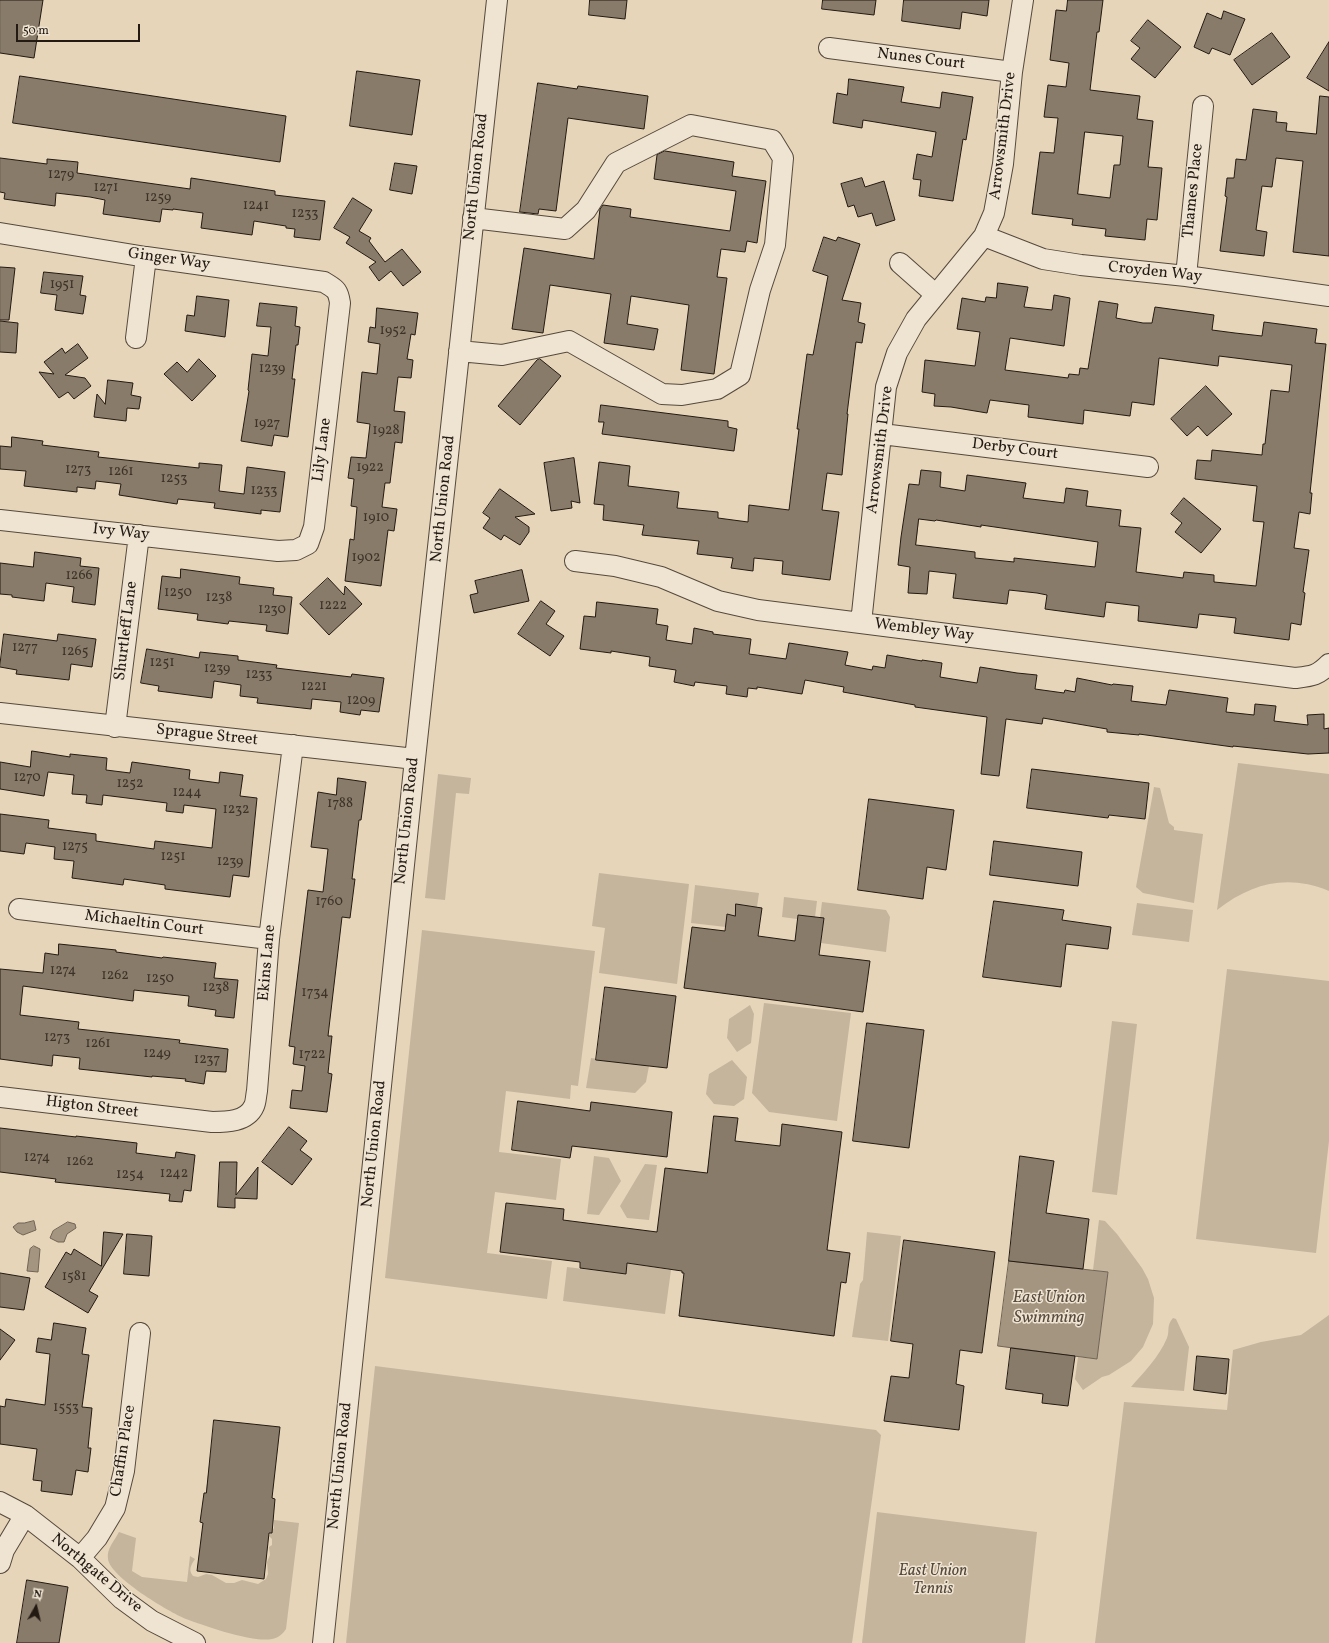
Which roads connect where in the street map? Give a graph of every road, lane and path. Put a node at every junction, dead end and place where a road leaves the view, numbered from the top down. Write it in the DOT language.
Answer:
graph roads {
  1 [pos="497,0"];
  2 [pos="1023,0"];
  3 [pos="829,48"];
  4 [pos="1012,72"];
  5 [pos="1203,106"];
  6 [pos="473,218"];
  7 [pos="0,233"];
  8 [pos="984,236"];
  9 [pos="146,257"];
  10 [pos="900,263"];
  11 [pos="1186,276"];
  12 [pos="336,289"];
  13 [pos="935,294"];
  14 [pos="1329,296"];
  15 [pos="136,338"];
  16 [pos="459,351"];
  17 [pos="882,434"];
  18 [pos="1148,467"];
  19 [pos="0,520"];
  20 [pos="139,535"];
  21 [pos="242,547"];
  22 [pos="575,561"];
  23 [pos="861,623"];
  24 [pos="1329,664"];
  25 [pos="0,713"];
  26 [pos="115,727"];
  27 [pos="293,745"];
  28 [pos="415,759"];
  29 [pos="19,908"];
  30 [pos="269,939"];
  31 [pos="0,1097"];
  32 [pos="183,1119"];
  33 [pos="140,1333"];
  34 [pos="0,1502"];
  35 [pos="25,1515"];
  36 [pos="80,1558"];
  37 [pos="0,1563"];
  38 [pos="195,1643"];
  39 [pos="323,1643"];
  1 -- 6 [label="street, North Union Road"];
  2 -- 4 [label="street, Arrowsmith Drive"];
  3 -- 4 [label="street, Nunes Court"];
  4 -- 8 [label="street, Arrowsmith Drive"];
  5 -- 11 [label="street, Thames Place"];
  6 -- 16 [label="street, North Union Road"];
  6 -- 16 [label="street"];
  7 -- 9 [label="street, Ginger Way"];
  8 -- 11 [label="street, Croyden Way"];
  8 -- 13 [label="street, Arrowsmith Drive"];
  9 -- 12 [label="street, Ginger Way"];
  9 -- 15 [label="street"];
  10 -- 13 [label="street"];
  11 -- 14 [label="street, Croyden Way"];
  12 -- 21 [label="street, Lily Lane"];
  13 -- 17 [label="street, Arrowsmith Drive"];
  16 -- 28 [label="street, North Union Road"];
  17 -- 18 [label="street, Derby Court"];
  17 -- 23 [label="street, Arrowsmith Drive"];
  19 -- 20 [label="street, Ivy Way"];
  20 -- 21 [label="street, Ivy Way"];
  20 -- 26 [label="street, Shurtleff Lane"];
  22 -- 23 [label="street, Wembley Way"];
  23 -- 24 [label="street, Wembley Way"];
  25 -- 26 [label="street, Sprague Street"];
  26 -- 27 [label="street, Sprague Street"];
  27 -- 28 [label="street, Sprague Street"];
  27 -- 30 [label="street, Ekins Lane"];
  28 -- 39 [label="street, North Union Road"];
  29 -- 30 [label="street, Michaeltin Court"];
  30 -- 32 [label="street, Ekins Lane"];
  31 -- 32 [label="street, Higton Street"];
  33 -- 36 [label="street, Chaffin Place"];
  34 -- 35 [label="street, Northgate Drive"];
  35 -- 36 [label="street, Northgate Drive"];
  35 -- 37 [label="street"];
  36 -- 38 [label="street, Northgate Drive"];
}
